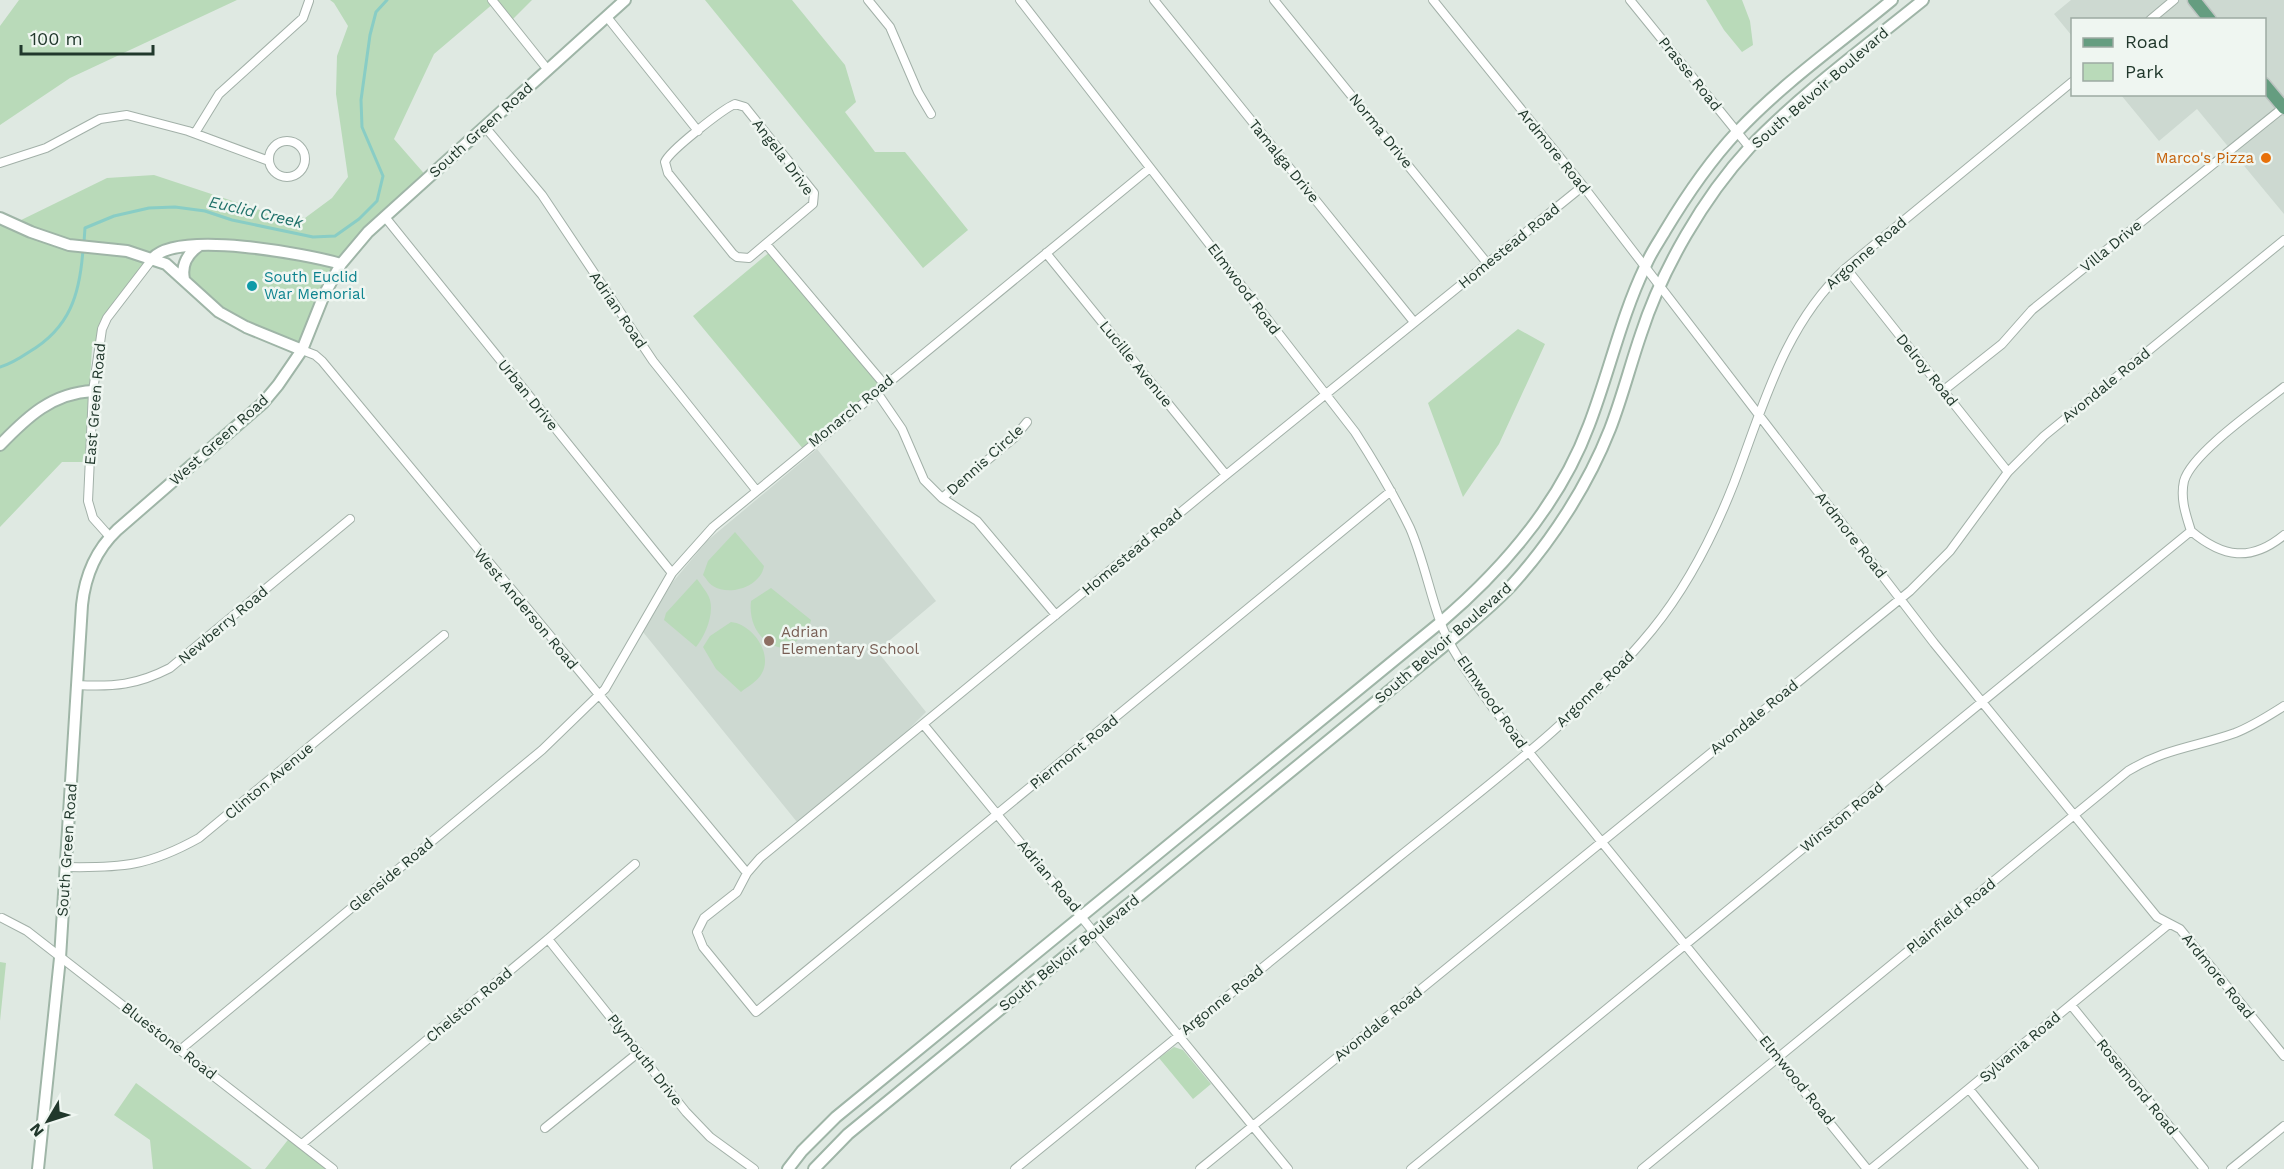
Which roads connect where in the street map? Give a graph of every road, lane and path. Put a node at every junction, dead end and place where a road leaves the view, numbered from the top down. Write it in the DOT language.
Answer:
graph roads {
  1 [pos="492,0"];
  2 [pos="625,0"];
  3 [pos="868,0"];
  4 [pos="1020,0"];
  5 [pos="1154,0"];
  6 [pos="1274,0"];
  7 [pos="1433,0"];
  8 [pos="1630,0"];
  9 [pos="1892,0"];
  10 [pos="1923,0"];
  11 [pos="2174,0"];
  12 [pos="2193,0"];
  13 [pos="309,1"];
  14 [pos="607,17"];
  15 [pos="2152,18"];
  16 [pos="2208,18"];
  17 [pos="548,70"];
  18 [pos="2071,84"];
  19 [pos="2266,85"];
  20 [pos="2284,107"];
  21 [pos="931,114"];
  22 [pos="485,127"];
  23 [pos="698,131"];
  24 [pos="1736,132"];
  25 [pos="195,133"];
  26 [pos="1750,148"];
  27 [pos="269,161"];
  28 [pos="0,162"];
  29 [pos="1150,168"];
  30 [pos="1583,186"];
  31 [pos="385,217"];
  32 [pos="0,218"];
  33 [pos="2284,240"];
  34 [pos="766,244"];
  35 [pos="201,245"];
  36 [pos="1046,253"];
  37 [pos="153,258"];
  38 [pos="1487,263"];
  39 [pos="341,264"];
  40 [pos="1645,266"];
  41 [pos="1846,268"];
  42 [pos="184,280"];
  43 [pos="1659,287"];
  44 [pos="1414,322"];
  45 [pos="302,350"];
  46 [pos="884,384"];
  47 [pos="2284,387"];
  48 [pos="1944,390"];
  49 [pos="93,391"];
  50 [pos="876,391"];
  51 [pos="1325,395"];
  52 [pos="1759,416"];
  53 [pos="1027,422"];
  54 [pos="0,446"];
  55 [pos="2008,472"];
  56 [pos="1226,475"];
  57 [pos="756,490"];
  58 [pos="1391,491"];
  59 [pos="942,498"];
  60 [pos="350,519"];
  61 [pos="2191,531"];
  62 [pos="2284,535"];
  63 [pos="110,537"];
  64 [pos="672,573"];
  65 [pos="1899,598"];
  66 [pos="1056,615"];
  67 [pos="1441,622"];
  68 [pos="444,635"];
  69 [pos="1450,640"];
  70 [pos="77,685"];
  71 [pos="599,696"];
  72 [pos="1982,702"];
  73 [pos="2284,705"];
  74 [pos="923,724"];
  75 [pos="1527,752"];
  76 [pos="997,815"];
  77 [pos="2074,816"];
  78 [pos="1602,842"];
  79 [pos="634,864"];
  80 [pos="66,867"];
  81 [pos="747,873"];
  82 [pos="1082,916"];
  83 [pos="2,918"];
  84 [pos="2169,924"];
  85 [pos="697,932"];
  86 [pos="1095,932"];
  87 [pos="548,939"];
  88 [pos="1686,945"];
  89 [pos="60,958"];
  90 [pos="2071,1005"];
  91 [pos="1178,1035"];
  92 [pos="180,1050"];
  93 [pos="639,1052"];
  94 [pos="2284,1056"];
  95 [pos="1778,1057"];
  96 [pos="1969,1089"];
  97 [pos="1253,1126"];
  98 [pos="2284,1126"];
  99 [pos="545,1128"];
  100 [pos="302,1144"];
  101 [pos="38,1169"];
  102 [pos="333,1169"];
  103 [pos="754,1169"];
  104 [pos="788,1169"];
  105 [pos="814,1169"];
  106 [pos="1015,1169"];
  107 [pos="1200,1169"];
  108 [pos="1288,1169"];
  109 [pos="1411,1169"];
  110 [pos="1642,1169"];
  111 [pos="1869,1169"];
  112 [pos="2034,1169"];
  113 [pos="2204,1169"];
  114 [pos="2231,1169"];
  1 -- 17 [label="street"];
  2 -- 14 [label="street, South Green Road"];
  3 -- 21 [label="street"];
  4 -- 29 [label="street, Elmwood Road"];
  5 -- 44 [label="street, Tamalga Drive"];
  6 -- 38 [label="street, Norma Drive"];
  7 -- 30 [label="street, Ardmore Road"];
  8 -- 24 [label="street, Prasse Road"];
  9 -- 24 [label="street, South Belvoir Boulevard"];
  10 -- 26 [label="street, South Belvoir Boulevard"];
  11 -- 15 [label="street"];
  12 -- 16 [label="main road"];
  13 -- 25 [label="street"];
  14 -- 17 [label="street, South Green Road"];
  14 -- 23 [label="street"];
  17 -- 22 [label="street, South Green Road"];
  18 -- 41 [label="street, Argonne Road"];
  19 -- 20 [label="main road"];
  20 -- 48 [label="street, Villa Drive"];
  22 -- 31 [label="street, South Green Road"];
  22 -- 57 [label="street, Adrian Road"];
  23 -- 34 [label="street, Angela Drive"];
  23 -- 34 [label="street, Angela Drive"];
  24 -- 26 [label="street, Prasse Road"];
  24 -- 40 [label="street, South Belvoir Boulevard"];
  25 -- 27 [label="street"];
  25 -- 28 [label="street"];
  26 -- 43 [label="street, South Belvoir Boulevard"];
  27 -- 27 [label="street"];
  29 -- 36 [label="street, Monarch Road"];
  29 -- 51 [label="street, Elmwood Road"];
  30 -- 38 [label="street, Homestead Road"];
  30 -- 40 [label="street, Ardmore Road"];
  31 -- 39 [label="street, South Green Road"];
  31 -- 64 [label="street, Urban Drive"];
  32 -- 37 [label="street"];
  33 -- 55 [label="street, Avondale Road"];
  34 -- 46 [label="street"];
  35 -- 37 [label="street"];
  35 -- 39 [label="street"];
  35 -- 42 [label="street"];
  36 -- 46 [label="street, Monarch Road"];
  36 -- 56 [label="street, Lucille Avenue"];
  37 -- 42 [label="street"];
  37 -- 49 [label="street, East Green Road"];
  38 -- 44 [label="street, Homestead Road"];
  39 -- 45 [label="street, West Green Road"];
  40 -- 43 [label="street, Ardmore Road"];
  40 -- 67 [label="street, South Belvoir Boulevard"];
  41 -- 48 [label="street, Delroy Road"];
  41 -- 52 [label="street, Argonne Road"];
  42 -- 45 [label="street"];
  43 -- 52 [label="street, Ardmore Road"];
  43 -- 69 [label="street, South Belvoir Boulevard"];
  44 -- 51 [label="street, Homestead Road"];
  45 -- 63 [label="street, West Green Road"];
  45 -- 71 [label="street, West Anderson Road"];
  46 -- 50 [label="street, Monarch Road"];
  47 -- 61 [label="street"];
  48 -- 55 [label="street, Delroy Road"];
  49 -- 54 [label="street"];
  49 -- 63 [label="street, East Green Road"];
  50 -- 57 [label="street, Monarch Road"];
  50 -- 59 [label="street"];
  51 -- 56 [label="street, Homestead Road"];
  51 -- 58 [label="street, Elmwood Road"];
  52 -- 65 [label="street, Ardmore Road"];
  52 -- 75 [label="street, Argonne Road"];
  53 -- 59 [label="street, Dennis Circle"];
  55 -- 65 [label="street, Avondale Road"];
  56 -- 66 [label="street, Homestead Road"];
  57 -- 64 [label="street, Monarch Road"];
  58 -- 67 [label="street, Elmwood Road"];
  58 -- 76 [label="street, Piermont Road"];
  59 -- 66 [label="street"];
  60 -- 70 [label="street, Newberry Road"];
  61 -- 62 [label="street"];
  61 -- 72 [label="street, Winston Road"];
  63 -- 70 [label="street, South Green Road"];
  64 -- 71 [label="street, Monarch Road"];
  65 -- 72 [label="street, Ardmore Road"];
  65 -- 78 [label="street, Avondale Road"];
  66 -- 74 [label="street, Homestead Road"];
  67 -- 69 [label="street, Elmwood Road"];
  67 -- 82 [label="street, South Belvoir Boulevard"];
  68 -- 80 [label="street, Clinton Avenue"];
  69 -- 75 [label="street, Elmwood Road"];
  69 -- 86 [label="street, South Belvoir Boulevard"];
  70 -- 80 [label="street, South Green Road"];
  71 -- 81 [label="street, West Anderson Road"];
  71 -- 92 [label="street, Glenside Road"];
  72 -- 77 [label="street, Ardmore Road"];
  72 -- 88 [label="street, Winston Road"];
  73 -- 77 [label="street, Plainfield Road"];
  74 -- 76 [label="street, Adrian Road"];
  74 -- 81 [label="street, Homestead Road"];
  75 -- 78 [label="street, Elmwood Road"];
  75 -- 91 [label="street, Argonne Road"];
  76 -- 82 [label="street, Adrian Road"];
  76 -- 85 [label="street, Piermont Road"];
  77 -- 84 [label="street, Ardmore Road"];
  77 -- 95 [label="street, Plainfield Road"];
  78 -- 88 [label="street, Elmwood Road"];
  78 -- 97 [label="street, Avondale Road"];
  79 -- 87 [label="street, Chelston Road"];
  80 -- 89 [label="street, South Green Road"];
  81 -- 85 [label="street, Homestead Road"];
  82 -- 86 [label="street, Adrian Road"];
  82 -- 104 [label="street, South Belvoir Boulevard"];
  83 -- 89 [label="street, Bluestone Road"];
  84 -- 90 [label="street, Sylvania Road"];
  84 -- 94 [label="street, Ardmore Road"];
  86 -- 91 [label="street, Adrian Road"];
  86 -- 105 [label="street, South Belvoir Boulevard"];
  87 -- 93 [label="street, Plymouth Drive"];
  87 -- 100 [label="street, Chelston Road"];
  88 -- 95 [label="street, Elmwood Road"];
  88 -- 109 [label="street, Winston Road"];
  89 -- 92 [label="street, Bluestone Road"];
  89 -- 101 [label="street, South Green Road"];
  90 -- 96 [label="street, Sylvania Road"];
  90 -- 113 [label="street, Rosemond Road"];
  91 -- 97 [label="street, Adrian Road"];
  91 -- 106 [label="street, Argonne Road"];
  92 -- 100 [label="street, Bluestone Road"];
  93 -- 99 [label="street"];
  93 -- 103 [label="street, Plymouth Drive"];
  95 -- 110 [label="street, Plainfield Road"];
  95 -- 111 [label="street, Elmwood Road"];
  96 -- 111 [label="street, Sylvania Road"];
  96 -- 112 [label="street"];
  97 -- 107 [label="street, Avondale Road"];
  97 -- 108 [label="street, Adrian Road"];
  98 -- 114 [label="street"];
  100 -- 102 [label="street, Bluestone Road"];
}
